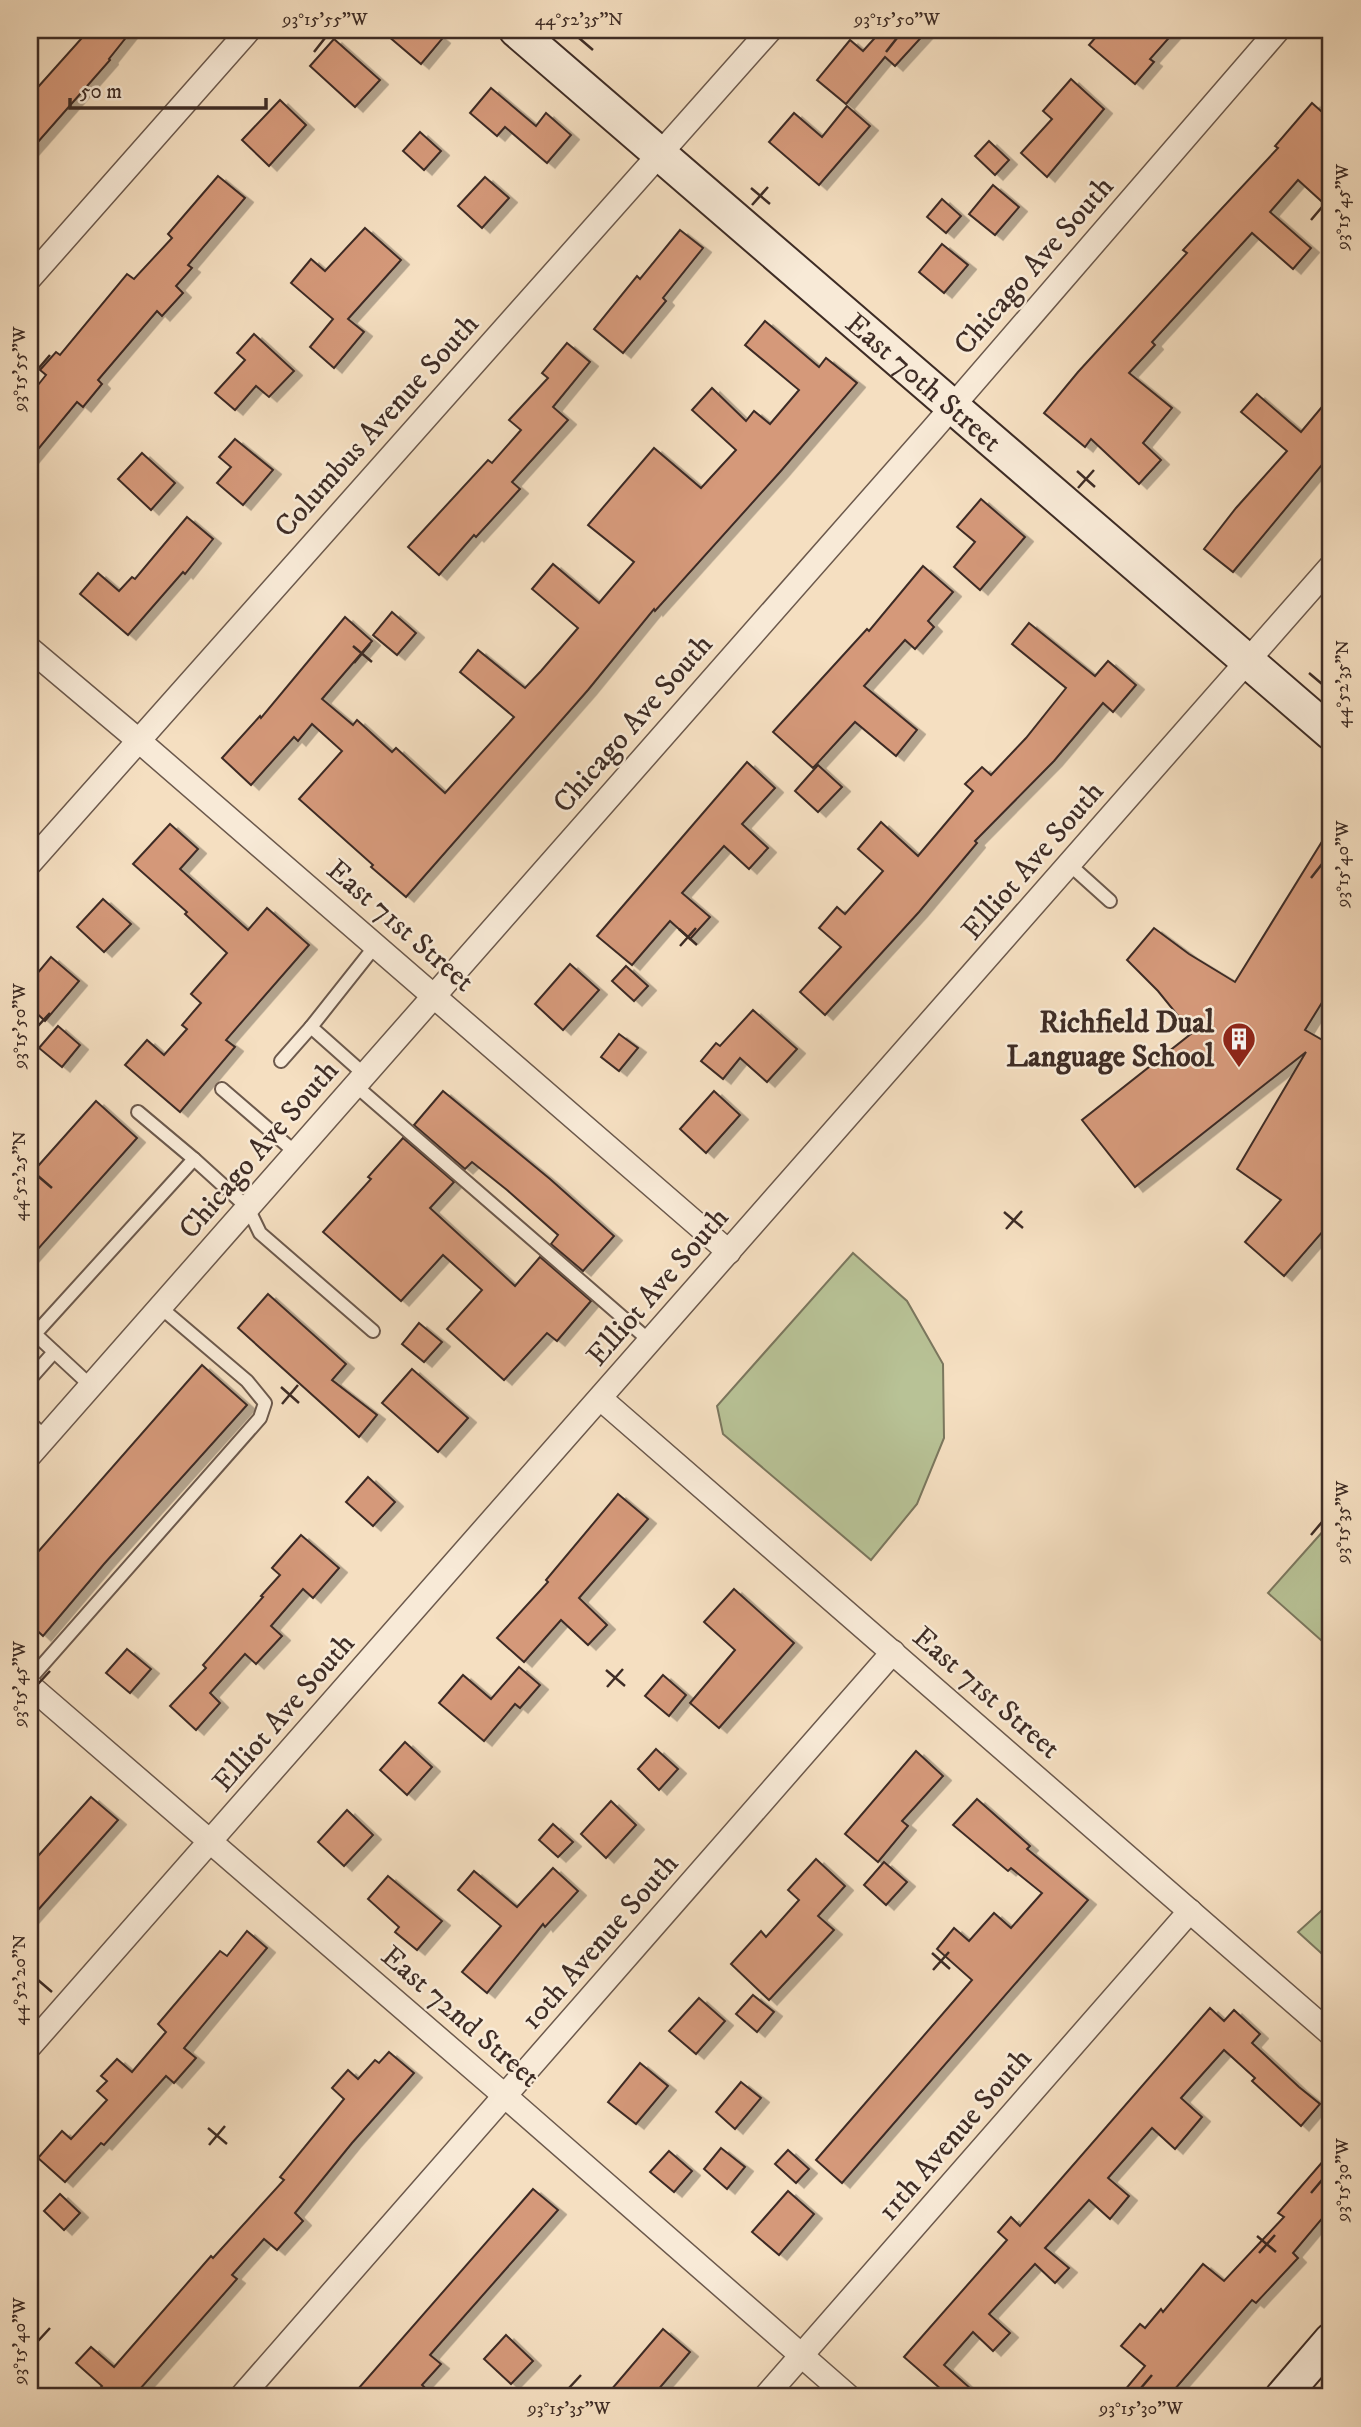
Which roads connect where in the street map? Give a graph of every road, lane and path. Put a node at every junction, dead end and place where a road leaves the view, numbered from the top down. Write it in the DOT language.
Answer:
graph roads {
  1 [pos="249,30"];
  2 [pos="516,30"];
  3 [pos="769,30"];
  4 [pos="1278,30"];
  5 [pos="659,155"];
  6 [pos="30,278"];
  7 [pos="953,406"];
  8 [pos="1331,566"];
  9 [pos="30,649"];
  10 [pos="1248,662"];
  11 [pos="1331,733"];
  12 [pos="138,740"];
  13 [pos="30,863"];
  14 [pos="1070,865"];
  15 [pos="1110,901"];
  16 [pos="376,945"];
  17 [pos="434,995"];
  18 [pos="311,1027"];
  19 [pos="281,1061"];
  20 [pos="360,1080"];
  21 [pos="222,1089"];
  22 [pos="138,1112"];
  23 [pos="296,1153"];
  24 [pos="194,1159"];
  25 [pos="248,1208"];
  26 [pos="729,1252"];
  27 [pos="160,1307"];
  28 [pos="373,1331"];
  29 [pos="32,1332"];
  30 [pos="651,1342"];
  31 [pos="54,1352"];
  32 [pos="30,1379"];
  33 [pos="91,1386"];
  34 [pos="601,1399"];
  35 [pos="38,1430"];
  36 [pos="30,1455"];
  37 [pos="893,1652"];
  38 [pos="30,1679"];
  39 [pos="30,1686"];
  40 [pos="210,1842"];
  41 [pos="1190,1911"];
  42 [pos="1331,2034"];
  43 [pos="30,2046"];
  44 [pos="505,2096"];
  45 [pos="1331,2340"];
  46 [pos="801,2356"];
  47 [pos="241,2397"];
  48 [pos="765,2397"];
  49 [pos="849,2397"];
  50 [pos="1282,2397"];
  1 -- 6 [label="street"];
  2 -- 5 [label="street, East 70th Street"];
  3 -- 5 [label="street, Columbus Avenue South"];
  4 -- 7 [label="street, Chicago Ave South"];
  5 -- 7 [label="street, East 70th Street"];
  5 -- 12 [label="street, Columbus Avenue South"];
  7 -- 10 [label="street, East 70th Street"];
  7 -- 17 [label="street, Chicago Ave South"];
  8 -- 10 [label="street, Elliot Ave South"];
  9 -- 12 [label="street, East 71st Street"];
  10 -- 11 [label="street, East 70th Street"];
  10 -- 14 [label="street, Elliot Ave South"];
  12 -- 13 [label="street, Columbus Avenue South"];
  12 -- 16 [label="street, East 71st Street"];
  14 -- 15 [label="lane"];
  14 -- 26 [label="street, Elliot Ave South"];
  16 -- 17 [label="street, East 71st Street"];
  16 -- 18 [label="lane"];
  17 -- 20 [label="street, Chicago Ave South"];
  17 -- 26 [label="street, East 71st Street"];
  18 -- 19 [label="lane"];
  18 -- 20 [label="lane"];
  20 -- 23 [label="street, Chicago Ave South"];
  20 -- 30 [label="lane"];
  21 -- 23 [label="lane"];
  22 -- 24 [label="lane"];
  23 -- 25 [label="street, Chicago Ave South"];
  24 -- 25 [label="lane"];
  24 -- 29 [label="lane"];
  25 -- 27 [label="street, Chicago Ave South"];
  25 -- 28 [label="lane"];
  26 -- 30 [label="street, Elliot Ave South"];
  27 -- 33 [label="street, Chicago Ave South"];
  27 -- 38 [label="lane"];
  29 -- 31 [label="lane"];
  30 -- 34 [label="street, Elliot Ave South"];
  31 -- 32 [label="lane"];
  31 -- 33 [label="lane"];
  33 -- 35 [label="street, Chicago Ave South"];
  34 -- 37 [label="street, East 71st Street"];
  34 -- 40 [label="street, Elliot Ave South"];
  35 -- 36 [label="street, Chicago Ave South"];
  37 -- 41 [label="street, East 71st Street"];
  37 -- 44 [label="street, 10th Avenue South"];
  39 -- 40 [label="street, East 72nd Street"];
  40 -- 43 [label="street, Elliot Ave South"];
  40 -- 44 [label="street, East 72nd Street"];
  41 -- 42 [label="street, East 71st Street"];
  41 -- 46 [label="street, 11th Avenue South"];
  44 -- 46 [label="street, East 72nd Street"];
  44 -- 47 [label="street, 10th Avenue South"];
  45 -- 50 [label="street"];
  46 -- 48 [label="street, 11th Avenue South"];
  46 -- 49 [label="street, East 72nd Street"];
}
